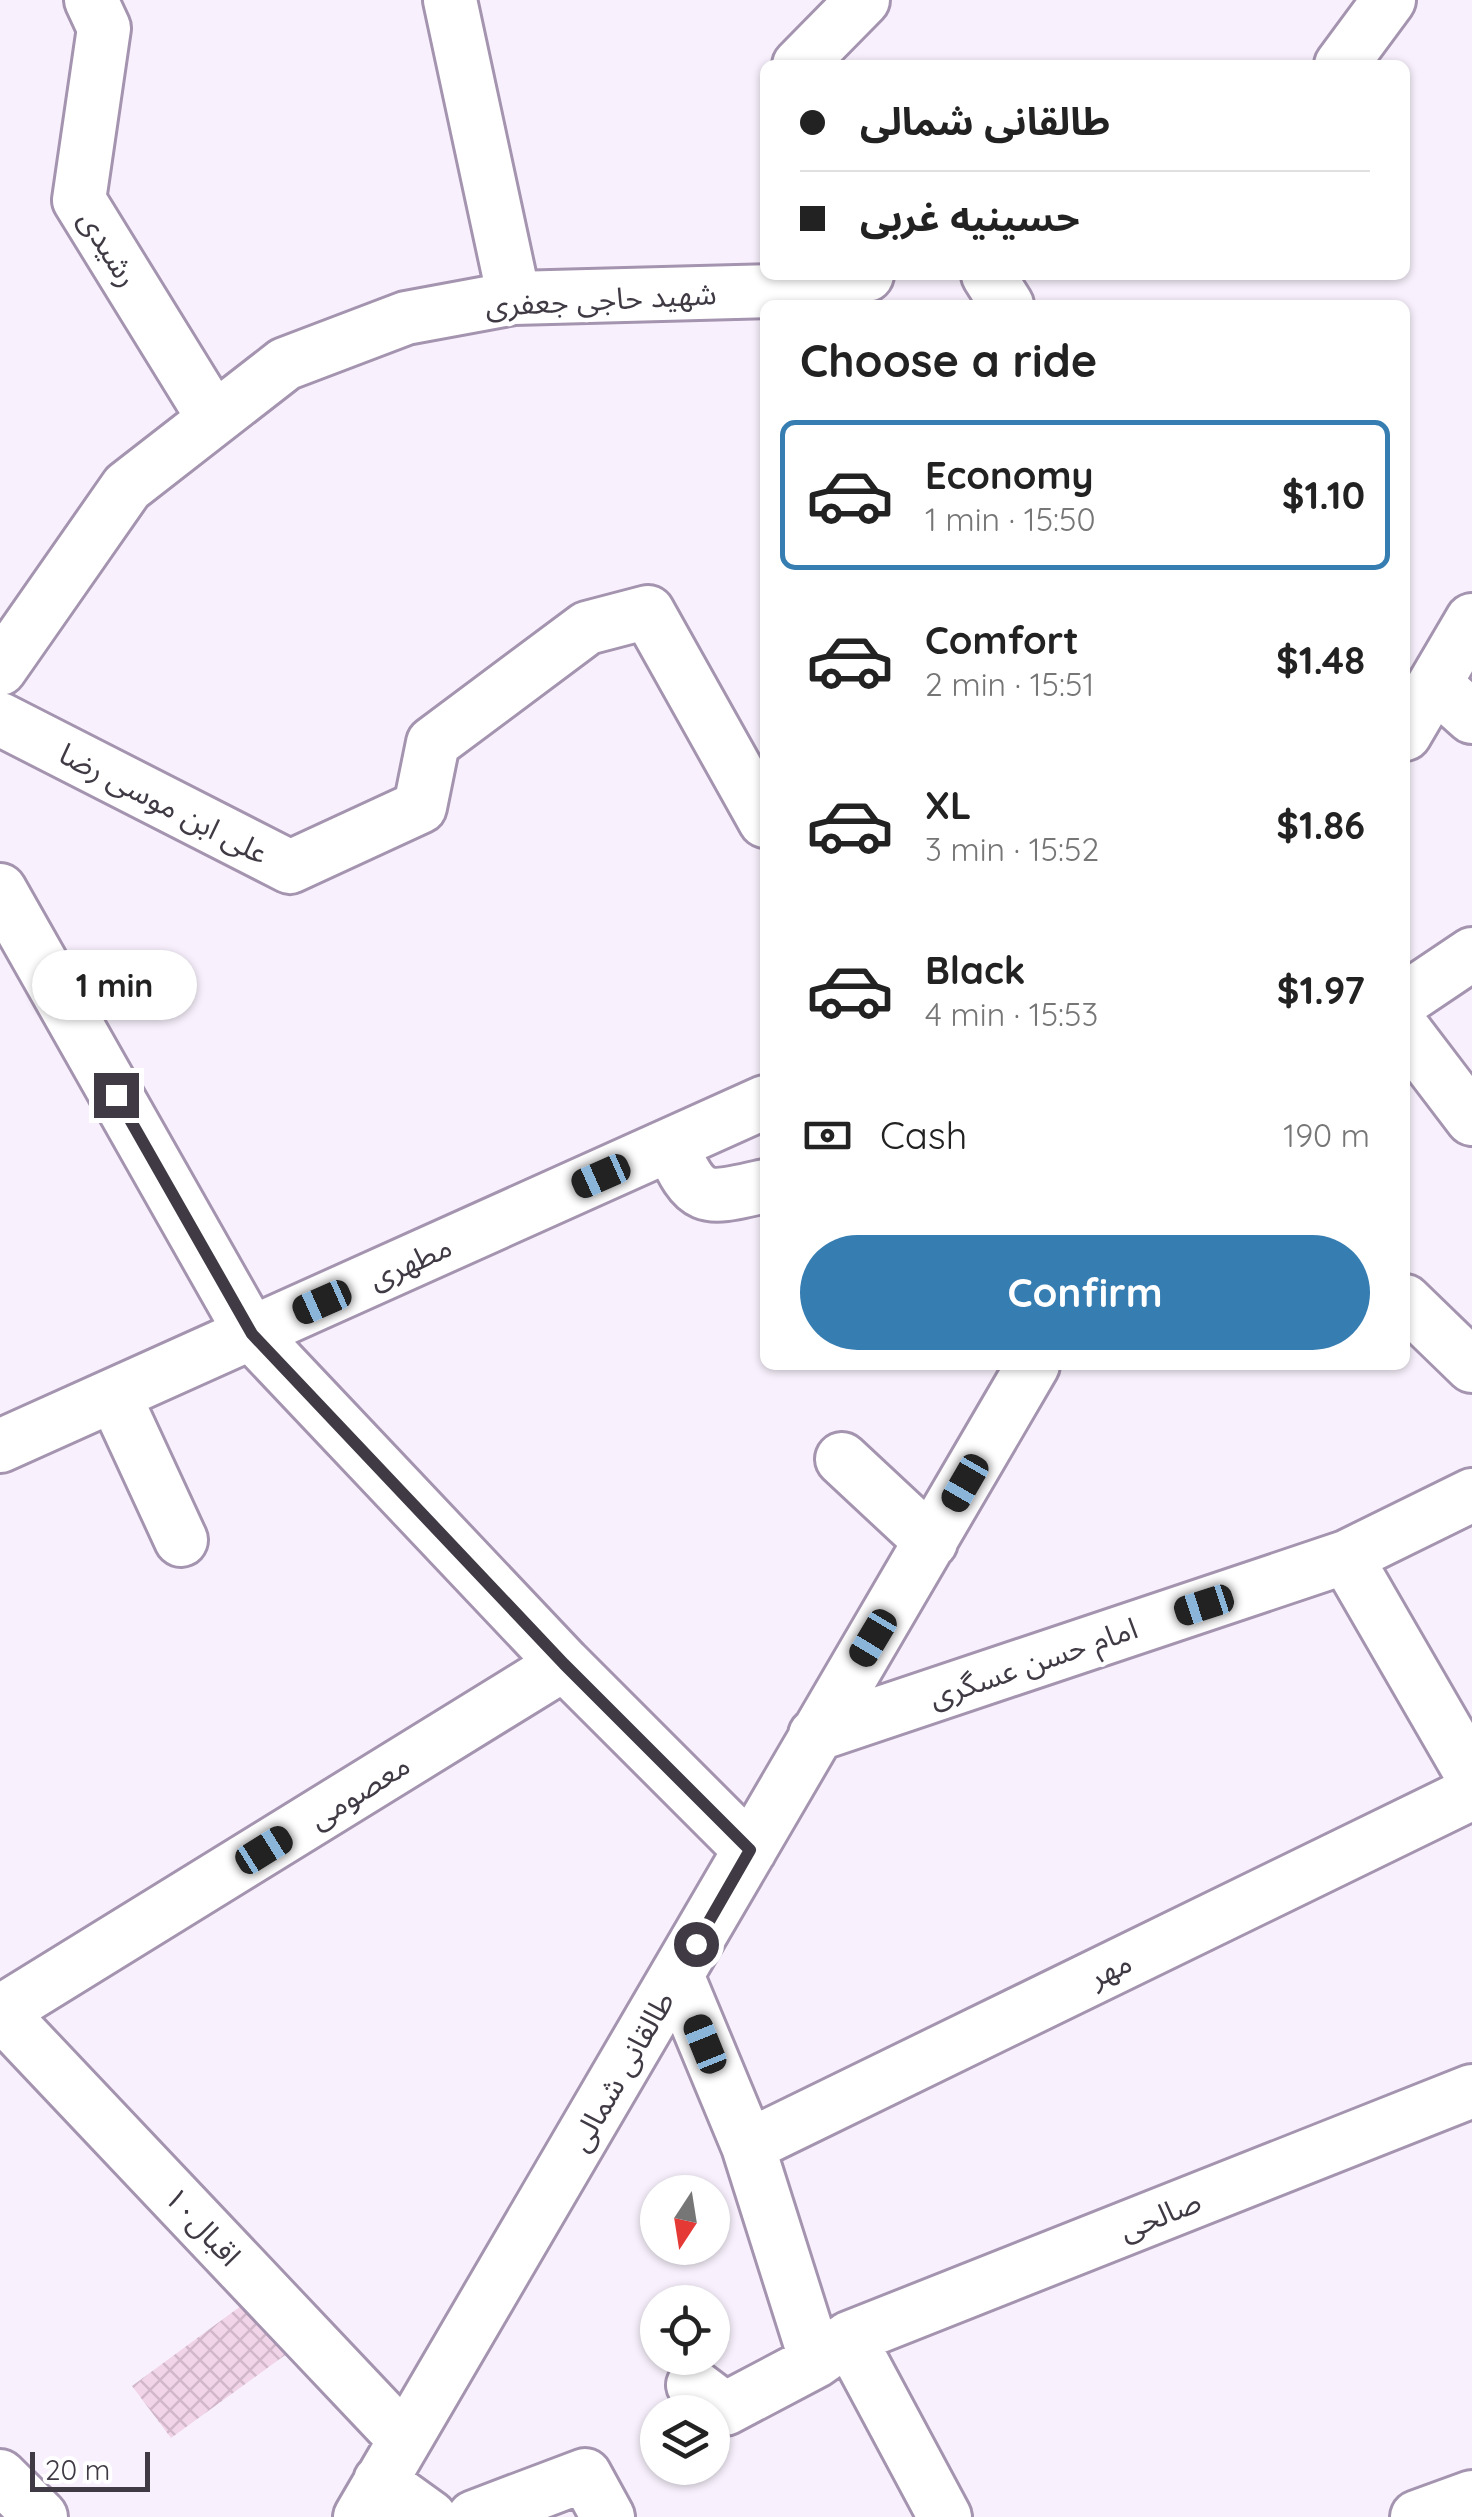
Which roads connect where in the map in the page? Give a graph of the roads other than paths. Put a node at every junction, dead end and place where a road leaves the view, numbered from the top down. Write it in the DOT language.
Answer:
graph roads {
  1 [pos="91,0"];
  2 [pos="450,0"];
  3 [pos="863,0"];
  4 [pos="1389,0"];
  5 [pos="805,60"];
  6 [pos="1345,60"];
  7 [pos="838,280"];
  8 [pos="780,290"];
  9 [pos="514,298"];
  10 [pos="214,419"];
  11 [pos="1472,620"];
  12 [pos="0,669"];
  13 [pos="1453,700"];
  14 [pos="0,719"];
  15 [pos="1410,730"];
  16 [pos="760,812"];
  17 [pos="0,890"];
  18 [pos="1472,954"];
  19 [pos="1410,996"];
  20 [pos="1410,1038"];
  21 [pos="760,1104"];
  22 [pos="1472,1119"];
  23 [pos="671,1145"];
  24 [pos="760,1187"];
  25 [pos="1410,1306"];
  26 [pos="252,1334"];
  27 [pos="1472,1366"];
  28 [pos="1030,1370"];
  29 [pos="114,1395"];
  30 [pos="0,1446"];
  31 [pos="842,1459"];
  32 [pos="1472,1494"];
  33 [pos="181,1540"];
  34 [pos="931,1542"];
  35 [pos="1346,1557"];
  36 [pos="564,1664"];
  37 [pos="814,1735"];
  38 [pos="1472,1775"];
  39 [pos="1472,1793"];
  40 [pos="750,1850"];
  41 [pos="677,1975"];
  42 [pos="0,2012"];
  43 [pos="1472,2091"];
  44 [pos="748,2146"];
  45 [pos="832,2350"];
  46 [pos="694,2385"];
  47 [pos="0,2476"];
  48 [pos="382,2479"];
  49 [pos="1472,2497"];
  50 [pos="41,2517"];
  51 [pos="430,2517"];
  52 [pos="474,2517"];
  53 [pos="608,2517"];
  54 [pos="944,2517"];
  55 [pos="1416,2517"];
  1 -- 10 [label="street, رشیدی"];
  2 -- 9 [label="street"];
  3 -- 5 [label="street"];
  4 -- 6 [label="street"];
  7 -- 8 [label="street, شهید حاجی جعفری"];
  8 -- 9 [label="street, شهید حاجی جعفری"];
  9 -- 10 [label="street, شهید حاجی جعفری"];
  10 -- 12 [label="street, شهید حاجی جعفری"];
  11 -- 13 [label="street"];
  13 -- 15 [label="street"];
  14 -- 16 [label="street, علی ابن موسی رضا"];
  17 -- 26 [label="street"];
  18 -- 19 [label="street"];
  20 -- 22 [label="street"];
  21 -- 23 [label="street, مطهری"];
  23 -- 24 [label="street"];
  23 -- 26 [label="street, مطهری"];
  25 -- 27 [label="street"];
  26 -- 29 [label="street, مطهری"];
  26 -- 36 [label="street"];
  28 -- 34 [label="street, طالقانی شمالی"];
  29 -- 30 [label="street, مطهری"];
  29 -- 33 [label="street"];
  31 -- 34 [label="street"];
  32 -- 35 [label="street, امام حسن عسگری"];
  34 -- 37 [label="street, طالقانی شمالی"];
  35 -- 37 [label="street, امام حسن عسگری"];
  35 -- 38 [label="street"];
  36 -- 40 [label="street"];
  36 -- 42 [label="street, معصومی"];
  37 -- 40 [label="street, طالقانی شمالی"];
  39 -- 44 [label="street, مهر"];
  40 -- 41 [label="street, طالقانی شمالی"];
  41 -- 44 [label="street"];
  41 -- 48 [label="street, طالقانی شمالی"];
  42 -- 48 [label="street, اقبال۱۰"];
  43 -- 45 [label="street, صالحی"];
  44 -- 45 [label="street"];
  45 -- 46 [label="street, صالحی"];
  45 -- 54 [label="street"];
  47 -- 50 [label="street"];
  48 -- 51 [label="street, اقبال۱۰"];
  49 -- 55 [label="street"];
  52 -- 53 [label="street"];
}
